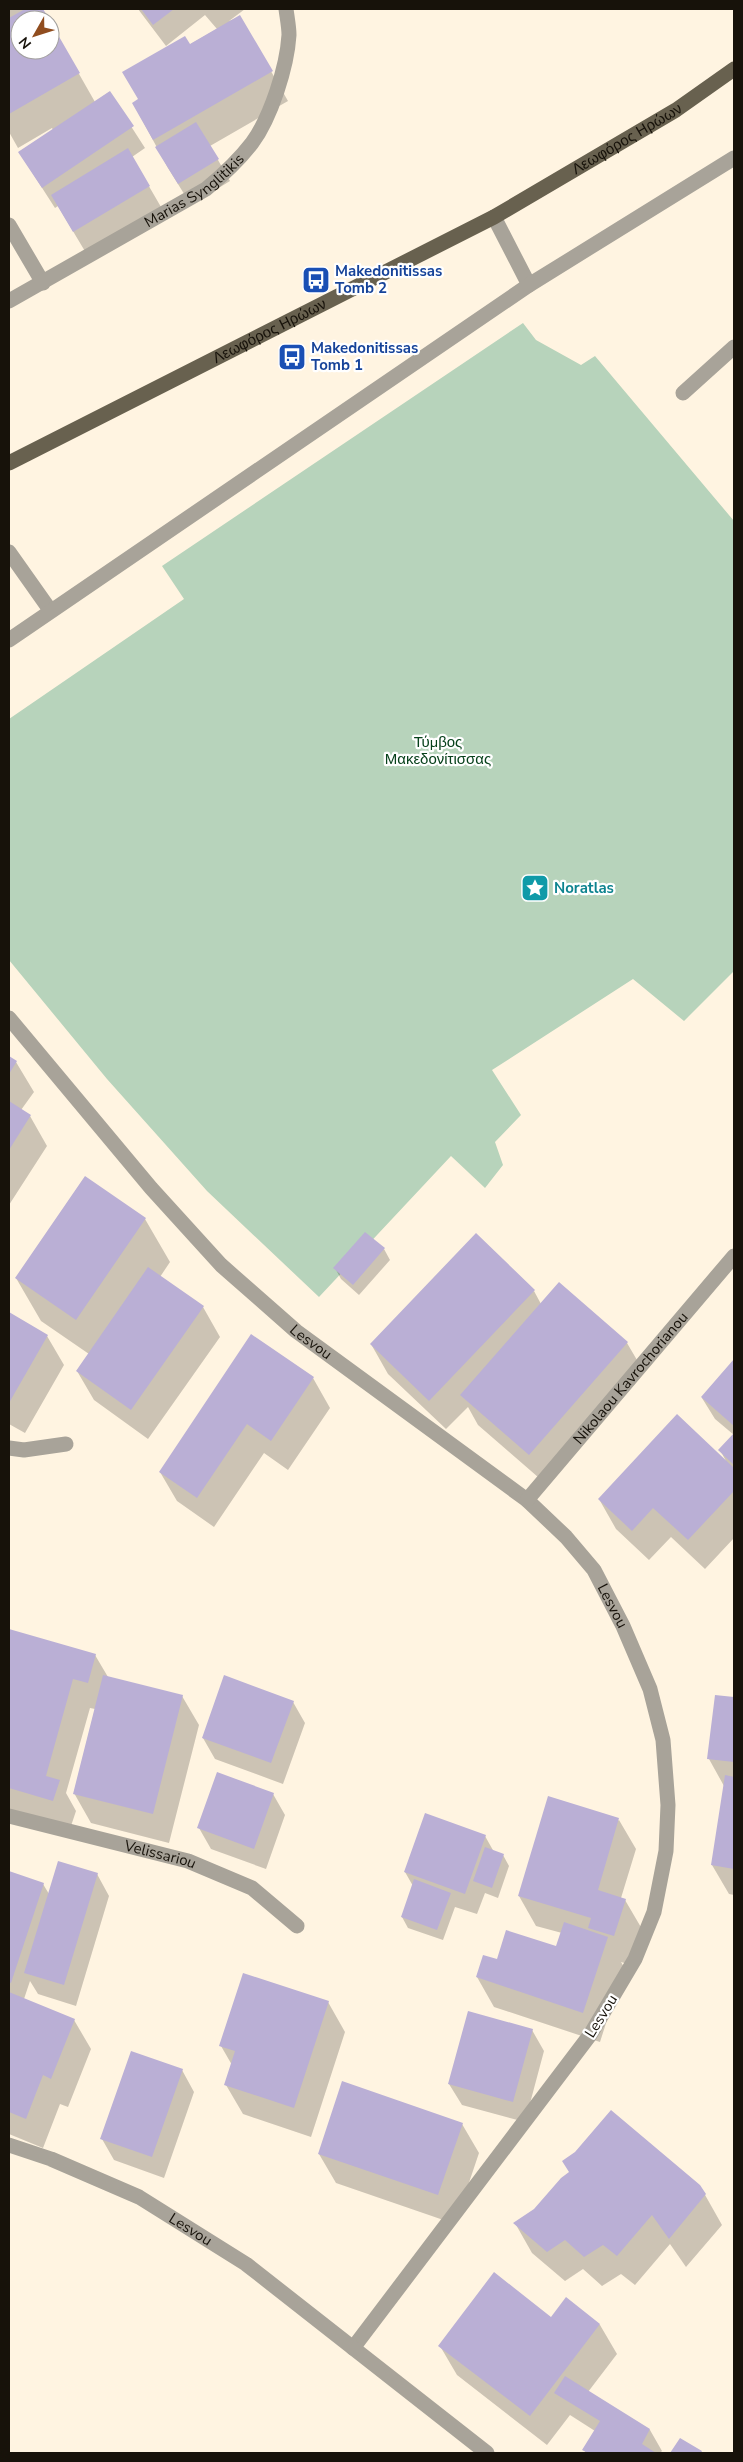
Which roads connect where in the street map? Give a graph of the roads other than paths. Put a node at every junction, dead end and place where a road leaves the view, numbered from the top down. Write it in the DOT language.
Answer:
graph roads {
  1 [pos="286,9"];
  2 [pos="734,69"];
  3 [pos="734,158"];
  4 [pos="494,217"];
  5 [pos="9,225"];
  6 [pos="43,283"];
  7 [pos="530,286"];
  8 [pos="9,301"];
  9 [pos="734,348"];
  10 [pos="683,392"];
  11 [pos="9,463"];
  12 [pos="9,552"];
  13 [pos="50,610"];
  14 [pos="9,640"];
  15 [pos="9,1018"];
  16 [pos="734,1256"];
  17 [pos="66,1444"];
  18 [pos="9,1448"];
  19 [pos="527,1500"];
  20 [pos="9,1816"];
  21 [pos="297,1926"];
  22 [pos="9,2145"];
  23 [pos="353,2348"];
  24 [pos="487,2453"];
  1 -- 6 [label="street, Marias Synglitikis"];
  2 -- 4 [label="main road, Λεωφόρος Ηρώων"];
  3 -- 7 [label="street"];
  4 -- 7 [label="street"];
  4 -- 11 [label="main road, Λεωφόρος Ηρώων"];
  5 -- 6 [label="street"];
  6 -- 8 [label="street, Marias Synglitikis"];
  7 -- 13 [label="street"];
  9 -- 10 [label="street"];
  12 -- 13 [label="street"];
  13 -- 14 [label="street"];
  15 -- 19 [label="street, Lesvou"];
  16 -- 19 [label="street, Nikolaou Kavrochorianou"];
  17 -- 18 [label="street"];
  19 -- 23 [label="street, Lesvou"];
  20 -- 21 [label="street, Velissariou"];
  22 -- 23 [label="street, Lesvou"];
  23 -- 24 [label="street, Lesvou"];
}
